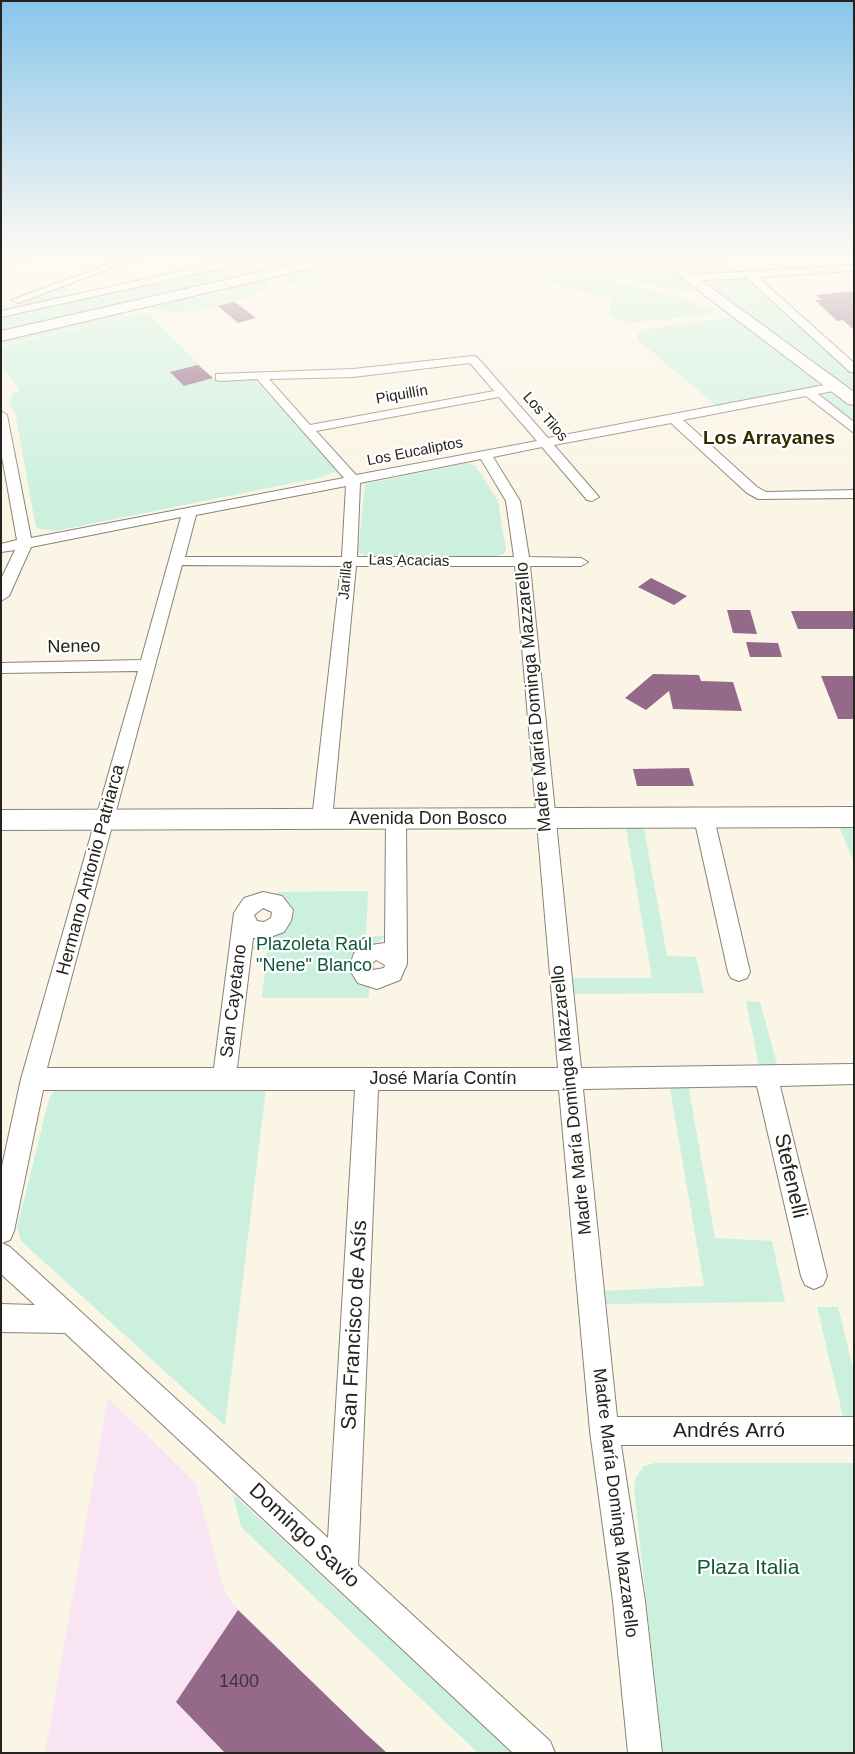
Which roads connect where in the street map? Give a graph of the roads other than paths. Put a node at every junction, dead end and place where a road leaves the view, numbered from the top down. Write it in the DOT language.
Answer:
graph roads {
  1 [pos="766,335"];
  2 [pos="816,335"];
  3 [pos="854,369"];
  4 [pos="260,376"];
  5 [pos="220,377"];
  6 [pos="836,387"];
  7 [pos="807,391"];
  8 [pos="502,393"];
  9 [pos="854,400"];
  10 [pos="1,415"];
  11 [pos="672,417"];
  12 [pos="308,429"];
  13 [pos="854,429"];
  14 [pos="546,443"];
  15 [pos="485,455"];
  16 [pos="353,480"];
  17 [pos="854,494"];
  18 [pos="592,497"];
  19 [pos="190,511"];
  20 [pos="25,543"];
  21 [pos="1,548"];
  22 [pos="349,560"];
  23 [pos="177,561"];
  24 [pos="522,562"];
  25 [pos="581,562"];
  26 [pos="1,596"];
  27 [pos="148,665"];
  28 [pos="1,668"];
  29 [pos="854,817"];
  30 [pos="704,818"];
  31 [pos="322,819"];
  32 [pos="396,819"];
  33 [pos="544,819"];
  34 [pos="1,820"];
  35 [pos="105,820"];
  36 [pos="244,922"];
  37 [pos="396,964"];
  38 [pos="739,972"];
  39 [pos="854,1074"];
  40 [pos="766,1076"];
  41 [pos="33,1079"];
  42 [pos="224,1079"];
  43 [pos="367,1079"];
  44 [pos="570,1080"];
  45 [pos="1,1231"];
  46 [pos="1,1256"];
  47 [pos="814,1276"];
  48 [pos="1,1318"];
  49 [pos="71,1320"];
  50 [pos="854,1431"];
  51 [pos="604,1432"];
  52 [pos="342,1572"];
  53 [pos="538,1753"];
  54 [pos="645,1753"];
  1 -- 6 [label="main road"];
  2 -- 3 [label="street"];
  4 -- 5 [label="street"];
  4 -- 8 [label="street, Los Tilos"];
  4 -- 12 [label="street"];
  6 -- 7 [label="street, Los Eucaliptos"];
  6 -- 9 [label="main road"];
  7 -- 11 [label="street, Los Eucaliptos"];
  7 -- 13 [label="street"];
  8 -- 12 [label="street, Piquillín"];
  8 -- 14 [label="street, Los Tilos"];
  10 -- 20 [label="street"];
  11 -- 14 [label="street, Los Eucaliptos"];
  11 -- 17 [label="street"];
  12 -- 16 [label="street"];
  14 -- 15 [label="street, Los Eucaliptos"];
  14 -- 18 [label="street, Los Tilos"];
  15 -- 16 [label="street, Los Eucaliptos"];
  15 -- 24 [label="street, Madre María Dominga Mazzarello"];
  16 -- 19 [label="street, Los Eucaliptos"];
  16 -- 22 [label="street, Jarilla"];
  19 -- 20 [label="street, Los Eucaliptos"];
  19 -- 23 [label="street, Hermano Antonio Patriarca"];
  20 -- 21 [label="street, Los Eucaliptos"];
  20 -- 26 [label="street"];
  22 -- 23 [label="street, Las Acacias"];
  22 -- 24 [label="street, Las Acacias"];
  22 -- 31 [label="street, Jarilla"];
  23 -- 27 [label="street, Hermano Antonio Patriarca"];
  24 -- 25 [label="street, Las Acacias"];
  24 -- 33 [label="street, Madre María Dominga Mazzarello"];
  27 -- 28 [label="street, Neneo"];
  27 -- 35 [label="street, Hermano Antonio Patriarca"];
  29 -- 30 [label="main road, Avenida Don Bosco"];
  30 -- 33 [label="main road, Avenida Don Bosco"];
  30 -- 38 [label="street"];
  31 -- 32 [label="main road, Avenida Don Bosco"];
  31 -- 35 [label="main road, Avenida Don Bosco"];
  32 -- 33 [label="main road, Avenida Don Bosco"];
  32 -- 37 [label="street"];
  33 -- 44 [label="street, Madre María Dominga Mazzarello"];
  34 -- 35 [label="main road, Avenida Don Bosco"];
  35 -- 41 [label="street, Hermano Antonio Patriarca"];
  36 -- 42 [label="street, San Cayetano"];
  39 -- 40 [label="street, José María Contín"];
  40 -- 44 [label="street, José María Contín"];
  40 -- 47 [label="street, Stefenelli"];
  41 -- 42 [label="street, José María Contín"];
  41 -- 45 [label="street, Hermano Antonio Patriarca"];
  42 -- 43 [label="street, José María Contín"];
  43 -- 44 [label="street, José María Contín"];
  43 -- 52 [label="street, San Francisco de Asís"];
  44 -- 51 [label="street, Madre María Dominga Mazzarello"];
  46 -- 49 [label="street, Domingo Savio"];
  48 -- 49 [label="street"];
  49 -- 52 [label="street, Domingo Savio"];
  50 -- 51 [label="street, Andrés Arró"];
  51 -- 54 [label="street, Madre María Dominga Mazzarello"];
  52 -- 53 [label="street, Domingo Savio"];
}
